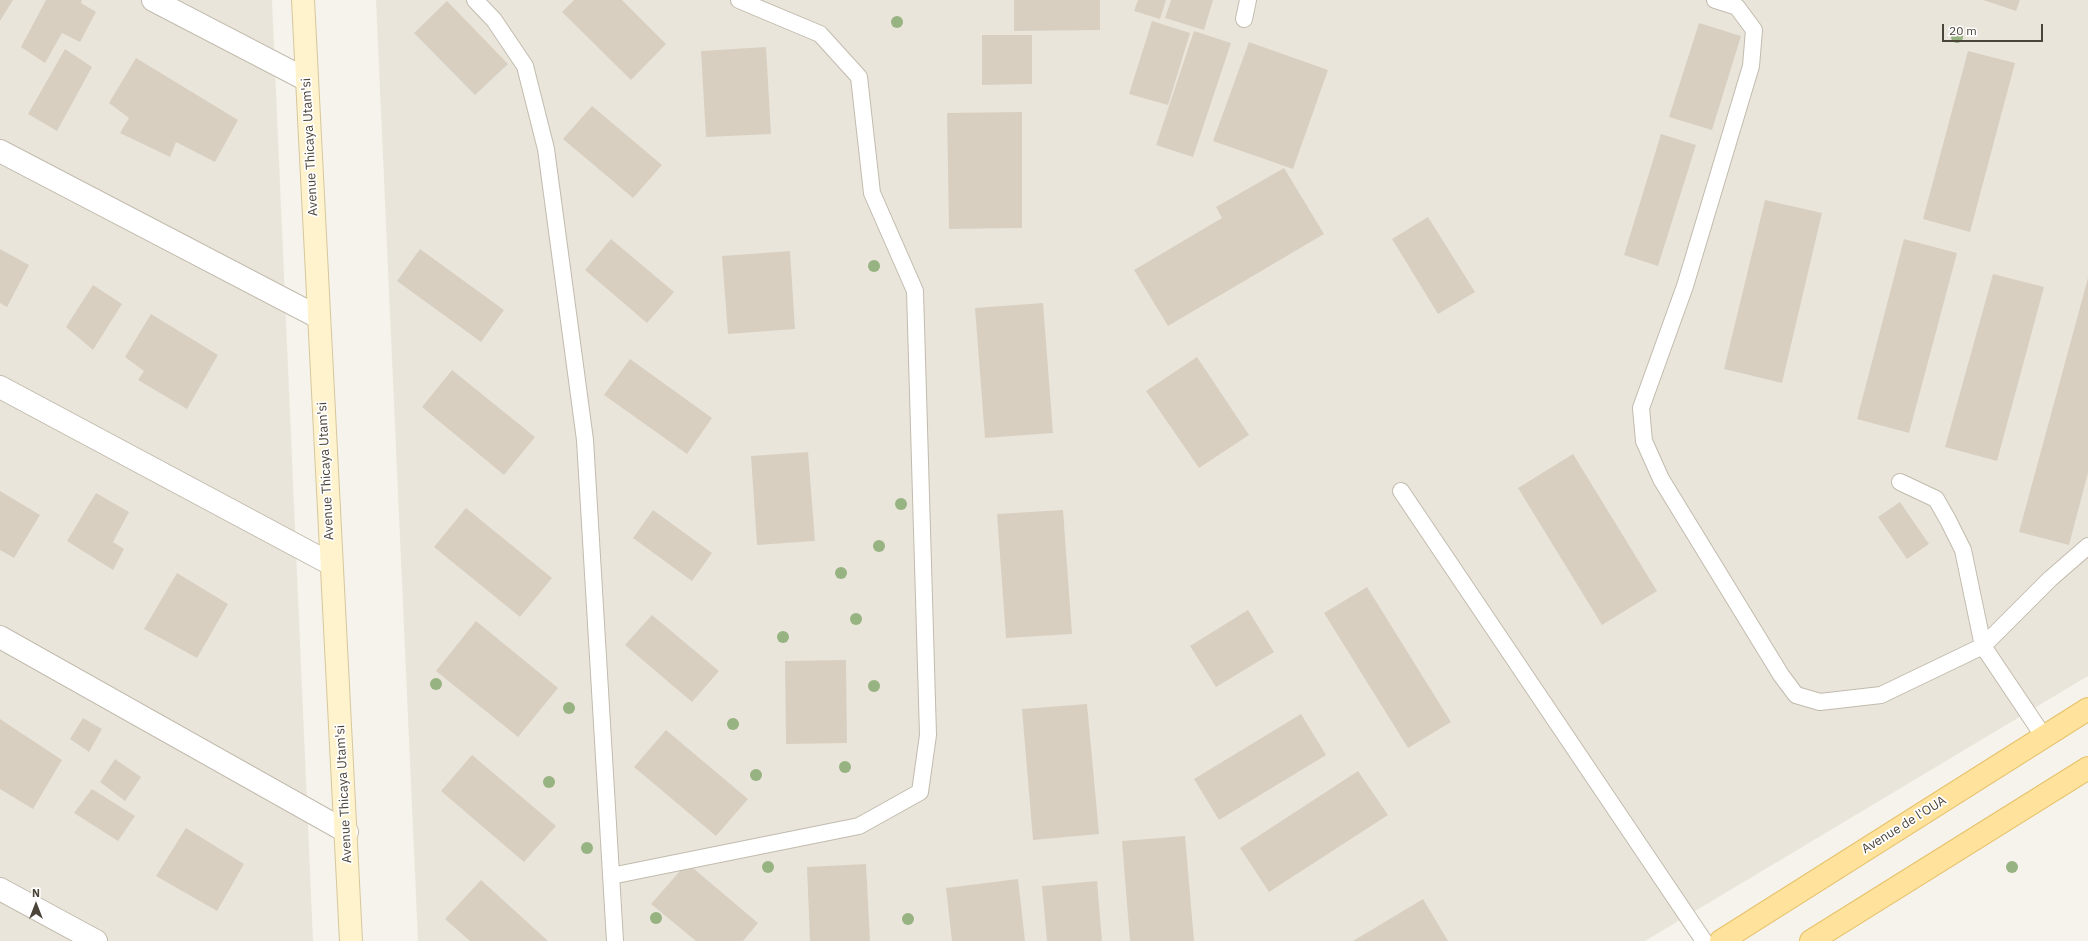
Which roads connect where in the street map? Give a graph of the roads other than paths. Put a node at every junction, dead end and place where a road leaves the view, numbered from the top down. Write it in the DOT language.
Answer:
graph roads {
  1 [pos="153,0"];
  2 [pos="303,0"];
  3 [pos="476,0"];
  4 [pos="739,0"];
  5 [pos="1248,0"];
  6 [pos="1715,0"];
  7 [pos="1244,19"];
  8 [pos="307,80"];
  9 [pos="0,151"];
  10 [pos="318,317"];
  11 [pos="0,387"];
  12 [pos="1900,482"];
  13 [pos="1401,491"];
  14 [pos="2088,546"];
  15 [pos="331,564"];
  16 [pos="0,638"];
  17 [pos="1983,646"];
  18 [pos="2088,709"];
  19 [pos="2044,737"];
  20 [pos="2088,768"];
  21 [pos="347,832"];
  22 [pos="611,876"];
  23 [pos="0,889"];
  24 [pos="1845,920"];
  25 [pos="96,941"];
  26 [pos="351,941"];
  27 [pos="615,941"];
  28 [pos="1704,941"];
  29 [pos="1721,941"];
  30 [pos="1811,941"];
  31 [pos="1829,941"];
  1 -- 8 [label="street"];
  2 -- 8 [label="street, Avenue Thicaya Utam'si"];
  3 -- 22 [label="lane"];
  4 -- 22 [label="lane"];
  5 -- 7 [label="lane"];
  6 -- 17 [label="lane"];
  8 -- 10 [label="street, Avenue Thicaya Utam'si"];
  9 -- 10 [label="street"];
  10 -- 15 [label="street, Avenue Thicaya Utam'si"];
  11 -- 15 [label="street"];
  12 -- 17 [label="lane"];
  13 -- 28 [label="lane"];
  14 -- 17 [label="lane"];
  15 -- 21 [label="street, Avenue Thicaya Utam'si"];
  16 -- 21 [label="street"];
  17 -- 19 [label="lane"];
  18 -- 19 [label="main road, Avenue de l'OUA"];
  19 -- 29 [label="main road, Avenue de l'OUA"];
  20 -- 24 [label="main road"];
  21 -- 26 [label="street, Avenue Thicaya Utam'si"];
  22 -- 27 [label="lane"];
  23 -- 25 [label="street"];
  24 -- 30 [label="main road"];
  24 -- 31 [label="main road"];
}
